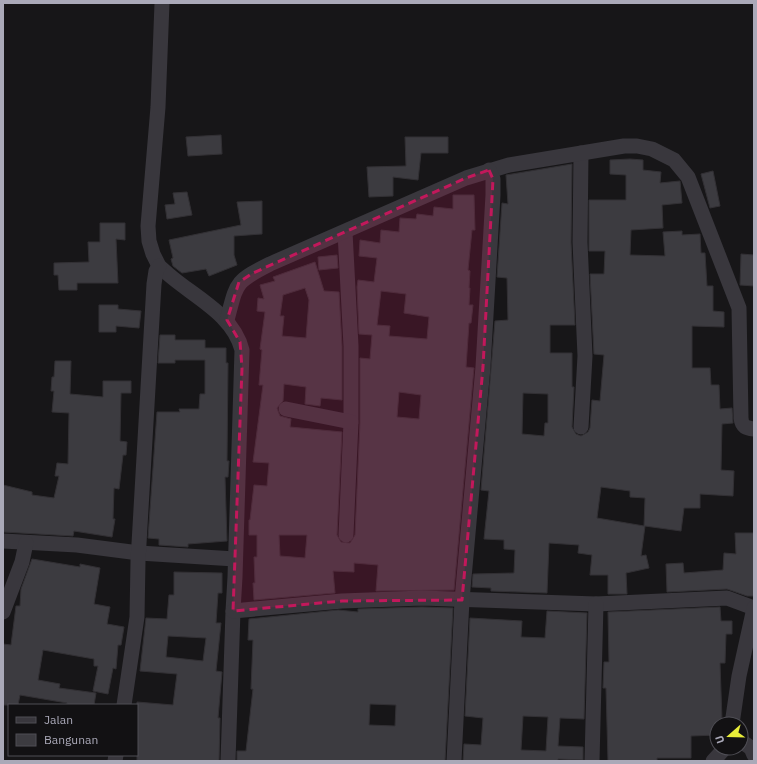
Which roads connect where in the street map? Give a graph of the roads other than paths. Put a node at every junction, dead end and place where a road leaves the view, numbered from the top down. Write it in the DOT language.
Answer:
graph roads {
  1 [pos="162,3"];
  2 [pos="581,153"];
  3 [pos="489,170"];
  4 [pos="345,232"];
  5 [pos="163,270"];
  6 [pos="227,320"];
  7 [pos="286,408"];
  8 [pos="351,422"];
  9 [pos="581,427"];
  10 [pos="750,429"];
  11 [pos="346,535"];
  12 [pos="3,541"];
  13 [pos="24,552"];
  14 [pos="138,563"];
  15 [pos="235,567"];
  16 [pos="462,600"];
  17 [pos="596,604"];
  18 [pos="754,608"];
  19 [pos="233,611"];
  20 [pos="3,612"];
  21 [pos="124,704"];
  22 [pos="733,716"];
  23 [pos="749,746"];
  24 [pos="754,755"];
  25 [pos="228,761"];
  26 [pos="454,761"];
  27 [pos="592,761"];
  1 -- 5 [label="street"];
  2 -- 3 [label="street"];
  2 -- 9 [label="street"];
  2 -- 10 [label="street"];
  3 -- 4 [label="street"];
  3 -- 16 [label="street"];
  4 -- 6 [label="street"];
  4 -- 8 [label="street"];
  5 -- 6 [label="street"];
  5 -- 14 [label="street"];
  6 -- 15 [label="street"];
  7 -- 8 [label="street"];
  8 -- 11 [label="street"];
  12 -- 13 [label="street"];
  13 -- 14 [label="street"];
  13 -- 20 [label="street"];
  14 -- 15 [label="street"];
  14 -- 21 [label="street"];
  15 -- 19 [label="street"];
  16 -- 17 [label="street"];
  16 -- 19 [label="street"];
  16 -- 26 [label="street"];
  17 -- 18 [label="street"];
  17 -- 27 [label="street"];
  18 -- 22 [label="street"];
  19 -- 25 [label="street"];
  23 -- 24 [label="street"];
}
